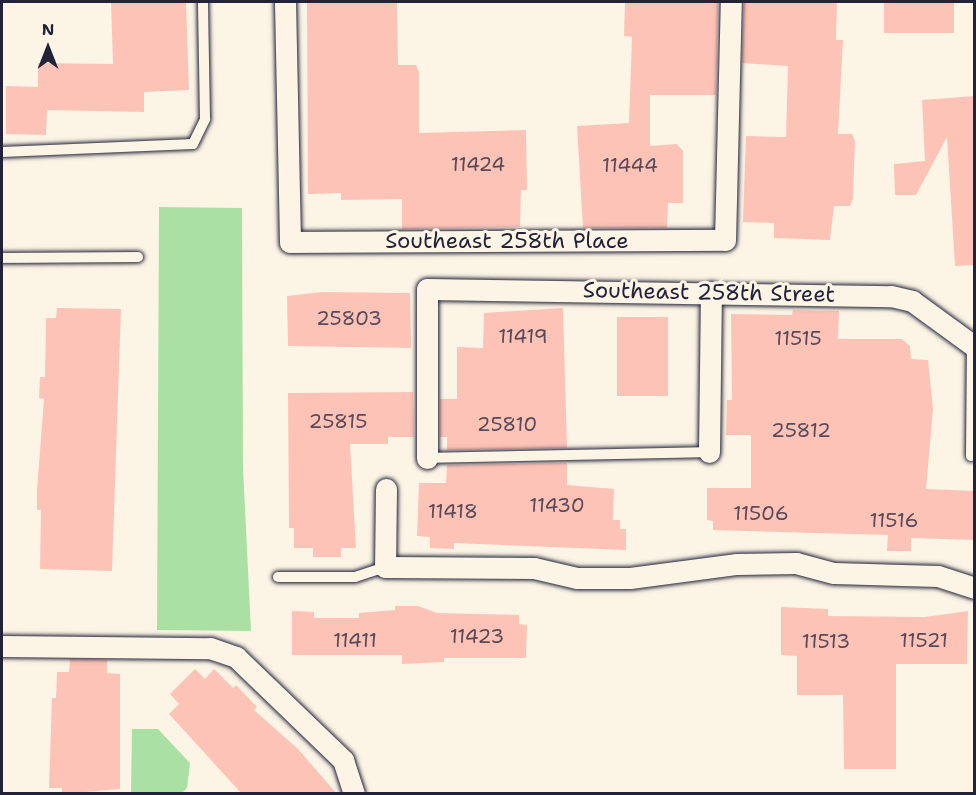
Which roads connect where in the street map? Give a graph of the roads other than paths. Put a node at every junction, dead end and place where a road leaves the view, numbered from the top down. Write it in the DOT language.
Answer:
graph roads {
  1 [pos="203,2"];
  2 [pos="285,2"];
  3 [pos="730,2"];
  4 [pos="2,152"];
  5 [pos="138,257"];
  6 [pos="2,258"];
  7 [pos="711,292"];
  8 [pos="973,346"];
  9 [pos="710,452"];
  10 [pos="971,456"];
  11 [pos="427,458"];
  12 [pos="386,489"];
  13 [pos="385,567"];
  14 [pos="279,577"];
  15 [pos="975,588"];
  16 [pos="2,646"];
  17 [pos="354,794"];
  1 -- 4 [label="lane"];
  2 -- 3 [label="street, Southeast 258th Place"];
  5 -- 6 [label="lane"];
  7 -- 8 [label="street, Southeast 258th Street"];
  7 -- 9 [label="street"];
  7 -- 11 [label="street, Southeast 258th Street"];
  8 -- 10 [label="lane"];
  9 -- 11 [label="lane"];
  12 -- 13 [label="street"];
  13 -- 14 [label="lane"];
  13 -- 15 [label="street"];
  16 -- 17 [label="street"];
}
